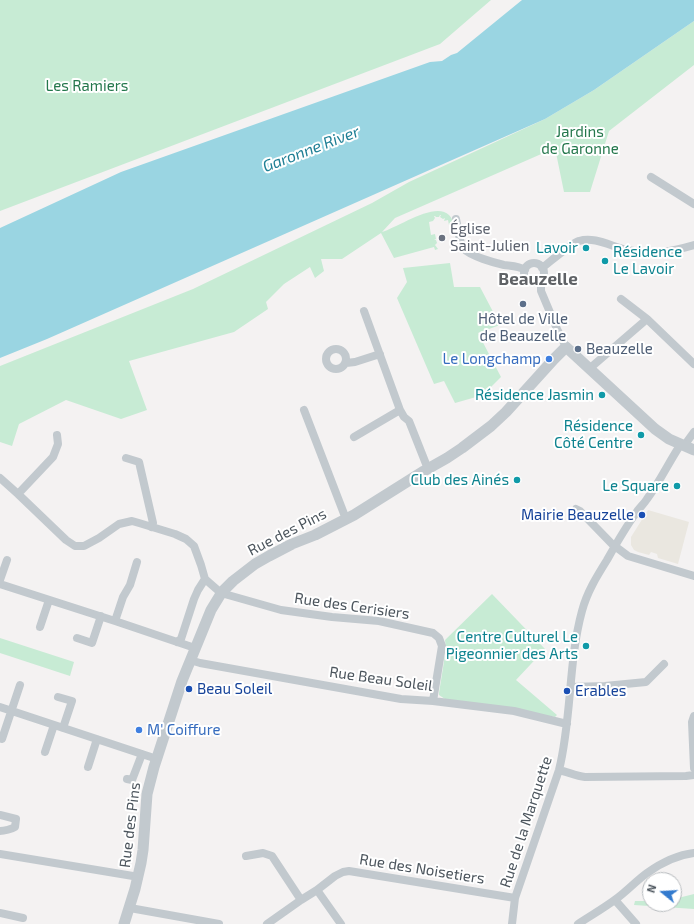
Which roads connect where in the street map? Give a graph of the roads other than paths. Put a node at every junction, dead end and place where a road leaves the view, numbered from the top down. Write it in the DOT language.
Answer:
graph roads {
  1 [pos="651,177"];
  2 [pos="694,204"];
  3 [pos="456,219"];
  4 [pos="694,245"];
  5 [pos="542,268"];
  6 [pos="525,270"];
  7 [pos="541,280"];
  8 [pos="621,299"];
  9 [pos="364,311"];
  10 [pos="646,319"];
  11 [pos="566,347"];
  12 [pos="380,354"];
  13 [pos="346,363"];
  14 [pos="694,364"];
  15 [pos="589,369"];
  16 [pos="304,410"];
  17 [pos="400,410"];
  18 [pos="694,432"];
  19 [pos="57,435"];
  20 [pos="354,437"];
  21 [pos="682,445"];
  22 [pos="694,450"];
  23 [pos="126,458"];
  24 [pos="428,469"];
  25 [pos="0,478"];
  26 [pos="18,494"];
  27 [pos="576,509"];
  28 [pos="346,519"];
  29 [pos="151,527"];
  30 [pos="615,546"];
  31 [pos="7,560"];
  32 [pos="137,562"];
  33 [pos="694,576"];
  34 [pos="205,579"];
  35 [pos="0,580"];
  36 [pos="0,584"];
  37 [pos="221,593"];
  38 [pos="49,600"];
  39 [pos="101,616"];
  40 [pos="115,621"];
  41 [pos="40,627"];
  42 [pos="77,638"];
  43 [pos="177,642"];
  44 [pos="195,648"];
  45 [pos="190,660"];
  46 [pos="664,664"];
  47 [pos="20,685"];
  48 [pos="571,687"];
  49 [pos="58,697"];
  50 [pos="432,701"];
  51 [pos="0,707"];
  52 [pos="11,711"];
  53 [pos="694,716"];
  54 [pos="567,724"];
  55 [pos="54,725"];
  56 [pos="63,728"];
  57 [pos="2,739"];
  58 [pos="97,739"];
  59 [pos="45,752"];
  60 [pos="142,754"];
  61 [pos="157,759"];
  62 [pos="88,767"];
  63 [pos="694,768"];
  64 [pos="559,770"];
  65 [pos="694,775"];
  66 [pos="127,779"];
  67 [pos="2,816"];
  68 [pos="0,832"];
  69 [pos="694,853"];
  70 [pos="0,854"];
  71 [pos="246,856"];
  72 [pos="139,877"];
  73 [pos="317,890"];
  74 [pos="516,898"];
  75 [pos="301,900"];
  76 [pos="615,900"];
  77 [pos="130,908"];
  78 [pos="0,913"];
  79 [pos="23,918"];
  80 [pos="124,924"];
  81 [pos="219,924"];
  82 [pos="267,924"];
  83 [pos="341,924"];
  84 [pos="512,924"];
  85 [pos="578,924"];
  86 [pos="636,924"];
  1 -- 2 [label="street"];
  3 -- 6 [label="street"];
  4 -- 5 [label="street"];
  5 -- 6 [label="street"];
  5 -- 7 [label="street"];
  6 -- 7 [label="street"];
  7 -- 11 [label="street"];
  8 -- 10 [label="street"];
  9 -- 12 [label="street"];
  10 -- 14 [label="street"];
  10 -- 15 [label="street"];
  11 -- 15 [label="street"];
  11 -- 24 [label="street, Rue des Pins"];
  12 -- 13 [label="street"];
  12 -- 17 [label="street"];
  15 -- 21 [label="street"];
  16 -- 28 [label="street"];
  17 -- 20 [label="street"];
  17 -- 24 [label="street"];
  18 -- 21 [label="street, Rue de la Marquette"];
  19 -- 26 [label="street"];
  21 -- 22 [label="street"];
  21 -- 30 [label="street, Rue de la Marquette"];
  23 -- 29 [label="street"];
  24 -- 28 [label="street, Rue des Pins"];
  25 -- 26 [label="street"];
  26 -- 29 [label="street"];
  27 -- 30 [label="street"];
  28 -- 37 [label="street, Rue des Pins"];
  29 -- 34 [label="street"];
  30 -- 33 [label="street"];
  30 -- 48 [label="street, Rue de la Marquette"];
  31 -- 35 [label="street"];
  32 -- 40 [label="street"];
  34 -- 37 [label="street"];
  34 -- 43 [label="street"];
  36 -- 38 [label="street"];
  37 -- 44 [label="street, Rue des Pins"];
  37 -- 50 [label="street, Rue des Cerisiers"];
  38 -- 39 [label="street"];
  38 -- 41 [label="street"];
  39 -- 40 [label="street"];
  39 -- 42 [label="street"];
  40 -- 43 [label="street"];
  43 -- 44 [label="street"];
  44 -- 45 [label="street, Rue des Pins"];
  45 -- 50 [label="street, Rue Beau Soleil"];
  45 -- 61 [label="street, Rue des Pins"];
  46 -- 48 [label="street"];
  47 -- 52 [label="street"];
  48 -- 54 [label="street, Rue de la Marquette"];
  49 -- 56 [label="street"];
  50 -- 54 [label="street, Rue Beau Soleil"];
  51 -- 52 [label="street"];
  52 -- 55 [label="street"];
  52 -- 57 [label="street"];
  53 -- 63 [label="street"];
  54 -- 64 [label="street, Rue de la Marquette"];
  55 -- 56 [label="street"];
  55 -- 59 [label="street"];
  56 -- 58 [label="street"];
  58 -- 60 [label="street"];
  58 -- 62 [label="street"];
  60 -- 61 [label="street"];
  60 -- 66 [label="street"];
  61 -- 72 [label="street, Rue des Pins"];
  64 -- 65 [label="street"];
  64 -- 74 [label="street, Rue de la Marquette"];
  67 -- 68 [label="street"];
  67 -- 68 [label="street"];
  69 -- 76 [label="street"];
  70 -- 72 [label="street"];
  71 -- 75 [label="street"];
  72 -- 77 [label="street, Rue des Pins"];
  73 -- 74 [label="street, Rue des Noisetiers"];
  73 -- 75 [label="street, Rue des Noisetiers"];
  73 -- 83 [label="street"];
  74 -- 84 [label="street, Rue de la Marquette"];
  75 -- 82 [label="street, Rue des Noisetiers"];
  76 -- 85 [label="street"];
  76 -- 86 [label="street"];
  77 -- 80 [label="street, Rue des Pins"];
  77 -- 81 [label="street"];
  78 -- 79 [label="street"];
}
